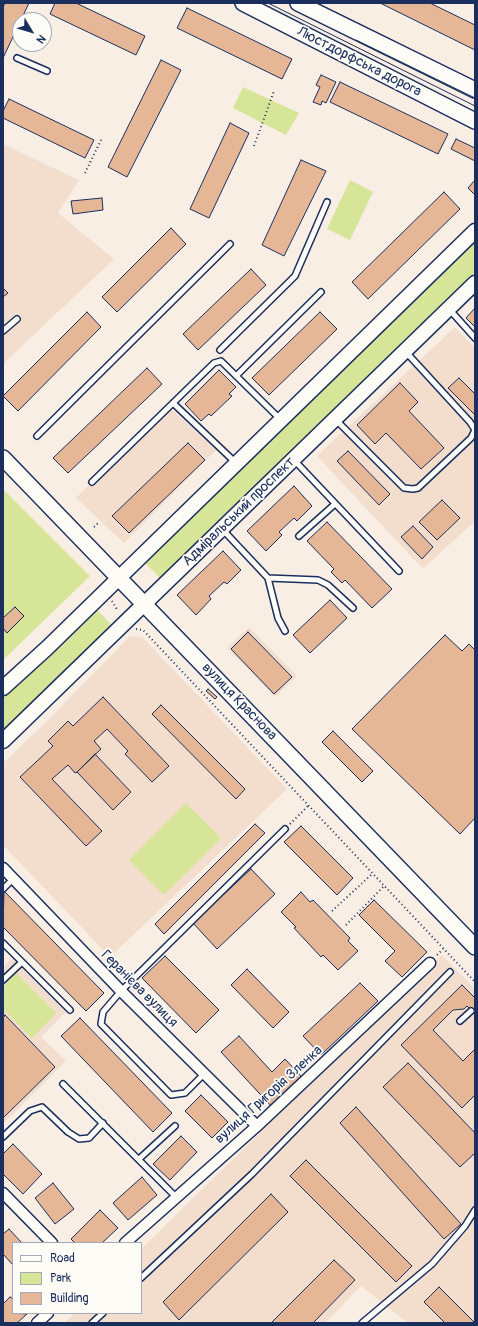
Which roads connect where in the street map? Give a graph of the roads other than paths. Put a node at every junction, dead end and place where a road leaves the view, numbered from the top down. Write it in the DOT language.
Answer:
graph roads {
  1 [pos="243,3"];
  2 [pos="298,3"];
  3 [pos="17,58"];
  4 [pos="46,71"];
  5 [pos="475,90"];
  6 [pos="475,121"];
  7 [pos="327,202"];
  8 [pos="475,231"];
  9 [pos="230,244"];
  10 [pos="475,283"];
  11 [pos="321,292"];
  12 [pos="448,309"];
  13 [pos="17,318"];
  14 [pos="3,331"];
  15 [pos="475,338"];
  16 [pos="220,350"];
  17 [pos="405,351"];
  18 [pos="236,376"];
  19 [pos="173,403"];
  20 [pos="335,419"];
  21 [pos="281,420"];
  22 [pos="38,436"];
  23 [pos="3,458"];
  24 [pos="294,460"];
  25 [pos="236,464"];
  26 [pos="92,482"];
  27 [pos="335,504"];
  28 [pos="222,529"];
  29 [pos="299,536"];
  30 [pos="399,571"];
  31 [pos="119,578"];
  32 [pos="268,578"];
  33 [pos="144,604"];
  34 [pos="353,608"];
  35 [pos="285,631"];
  36 [pos="3,688"];
  37 [pos="3,741"];
  38 [pos="285,829"];
  39 [pos="3,870"];
  40 [pos="13,879"];
  41 [pos="3,889"];
  42 [pos="3,943"];
  43 [pos="475,947"];
  44 [pos="22,962"];
  45 [pos="430,963"];
  46 [pos="450,972"];
  47 [pos="3,980"];
  48 [pos="121,991"];
  49 [pos="70,1010"];
  50 [pos="471,1010"];
  51 [pos="460,1021"];
  52 [pos="204,1074"];
  53 [pos="63,1084"];
  54 [pos="103,1123"];
  55 [pos="175,1126"];
  56 [pos="257,1126"];
  57 [pos="3,1136"];
  58 [pos="139,1159"];
  59 [pos="3,1193"];
  60 [pos="176,1197"];
  61 [pos="475,1210"];
  62 [pos="51,1242"];
  63 [pos="126,1242"];
  64 [pos="142,1277"];
  65 [pos="47,1314"];
  66 [pos="102,1314"];
  67 [pos="37,1323"];
  68 [pos="92,1323"];
  69 [pos="362,1323"];
  1 -- 6 [label="main road, Люстдорфська дорога"];
  2 -- 5 [label="main road, Люстдорфська дорога"];
  3 -- 4 [label="lane"];
  7 -- 16 [label="lane"];
  8 -- 21 [label="main road"];
  9 -- 22 [label="lane"];
  10 -- 12 [label="main road, Адміральський проспект"];
  11 -- 18 [label="lane"];
  12 -- 15 [label="lane"];
  12 -- 17 [label="main road, Адміральський проспект"];
  13 -- 14 [label="lane"];
  17 -- 20 [label="main road, Адміральський проспект"];
  17 -- 20 [label="lane"];
  18 -- 19 [label="lane"];
  18 -- 21 [label="lane"];
  19 -- 25 [label="lane"];
  19 -- 26 [label="lane"];
  20 -- 24 [label="main road, Адміральський проспект"];
  21 -- 25 [label="main road"];
  23 -- 31 [label="main road, вулиця Краснова"];
  24 -- 27 [label="lane"];
  24 -- 28 [label="main road, Адміральський проспект"];
  25 -- 31 [label="main road"];
  27 -- 29 [label="lane"];
  27 -- 30 [label="lane"];
  28 -- 32 [label="lane"];
  28 -- 33 [label="main road, Адміральський проспект"];
  31 -- 33 [label="main road, вулиця Краснова"];
  31 -- 36 [label="main road"];
  32 -- 34 [label="lane"];
  32 -- 35 [label="lane"];
  33 -- 37 [label="main road, Адміральський проспект"];
  33 -- 43 [label="main road, вулиця Краснова"];
  38 -- 48 [label="lane"];
  39 -- 40 [label="street, Геранієва вулиця"];
  40 -- 41 [label="lane"];
  40 -- 48 [label="street, Геранієва вулиця"];
  42 -- 44 [label="lane"];
  44 -- 47 [label="lane"];
  44 -- 49 [label="lane"];
  45 -- 56 [label="street, вулиця Григорія Зленка"];
  46 -- 64 [label="lane"];
  48 -- 52 [label="street, Геранієва вулиця"];
  48 -- 52 [label="lane"];
  50 -- 51 [label="lane"];
  52 -- 56 [label="street, Геранієва вулиця"];
  53 -- 54 [label="lane"];
  54 -- 57 [label="lane"];
  54 -- 58 [label="lane"];
  55 -- 58 [label="lane"];
  56 -- 60 [label="street, вулиця Григорія Зленка"];
  58 -- 60 [label="lane"];
  59 -- 62 [label="street"];
  60 -- 63 [label="street, вулиця Григорія Зленка"];
  61 -- 69 [label="lane"];
  65 -- 67 [label="street"];
  66 -- 68 [label="lane"];
}
